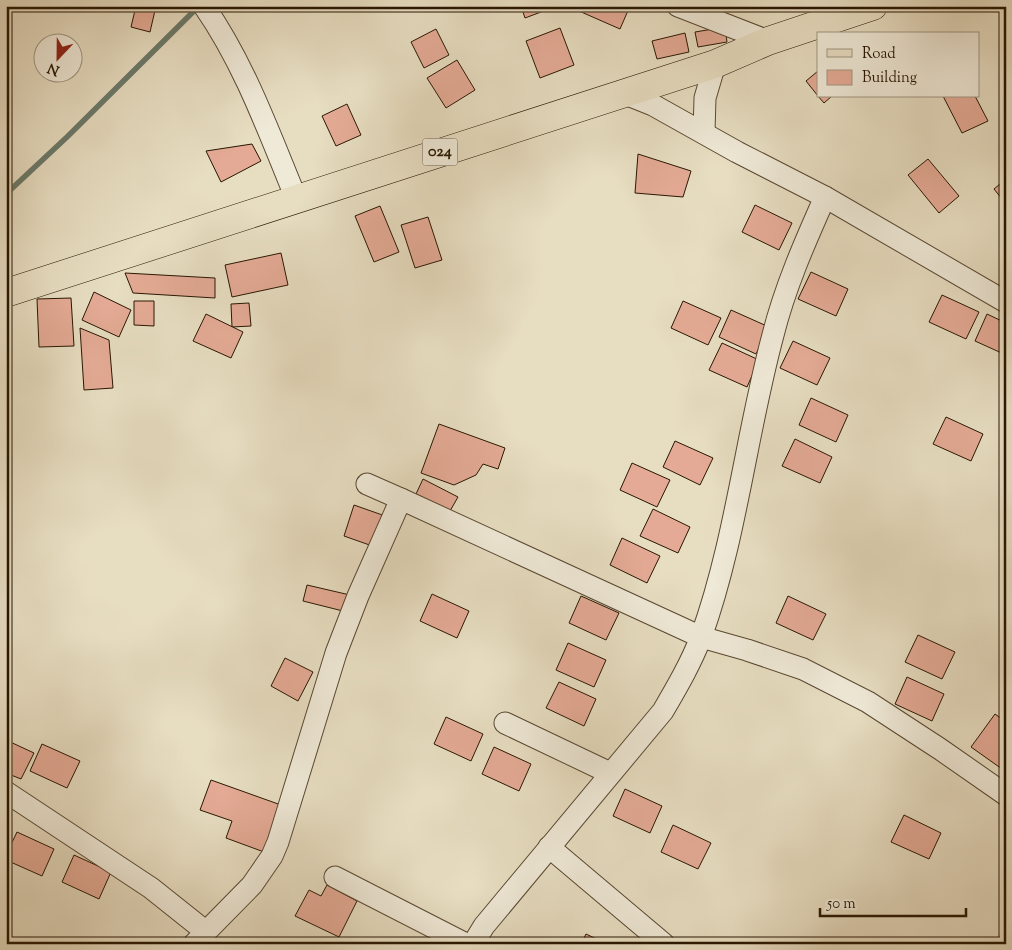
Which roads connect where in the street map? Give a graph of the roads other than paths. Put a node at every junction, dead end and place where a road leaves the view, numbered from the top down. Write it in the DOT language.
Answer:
graph roads {
  1 [pos="678,6"];
  2 [pos="873,6"];
  3 [pos="207,10"];
  4 [pos="768,41"];
  5 [pos="714,64"];
  6 [pos="623,93"];
  7 [pos="704,132"];
  8 [pos="825,197"];
  9 [pos="296,198"];
  10 [pos="6,293"];
  11 [pos="1006,302"];
  12 [pos="367,484"];
  13 [pos="401,499"];
  14 [pos="701,637"];
  15 [pos="505,723"];
  16 [pos="610,773"];
  17 [pos="6,792"];
  18 [pos="1006,795"];
  19 [pos="549,847"];
  20 [pos="335,877"];
  21 [pos="199,938"];
  22 [pos="466,944"];
  23 [pos="473,944"];
  24 [pos="664,944"];
  1 -- 4 [label="street"];
  2 -- 4 [label="main road, 024"];
  3 -- 9 [label="street"];
  4 -- 5 [label="main road, 024"];
  5 -- 6 [label="main road, 024"];
  5 -- 7 [label="street"];
  6 -- 7 [label="street"];
  6 -- 9 [label="main road, 024"];
  7 -- 8 [label="street"];
  8 -- 11 [label="street"];
  8 -- 14 [label="street"];
  9 -- 10 [label="main road, 024"];
  12 -- 13 [label="street"];
  13 -- 14 [label="street"];
  13 -- 21 [label="street"];
  14 -- 16 [label="street"];
  14 -- 18 [label="street"];
  15 -- 16 [label="street"];
  16 -- 19 [label="street"];
  17 -- 21 [label="street"];
  19 -- 23 [label="street"];
  19 -- 24 [label="street"];
  20 -- 22 [label="street"];
}
